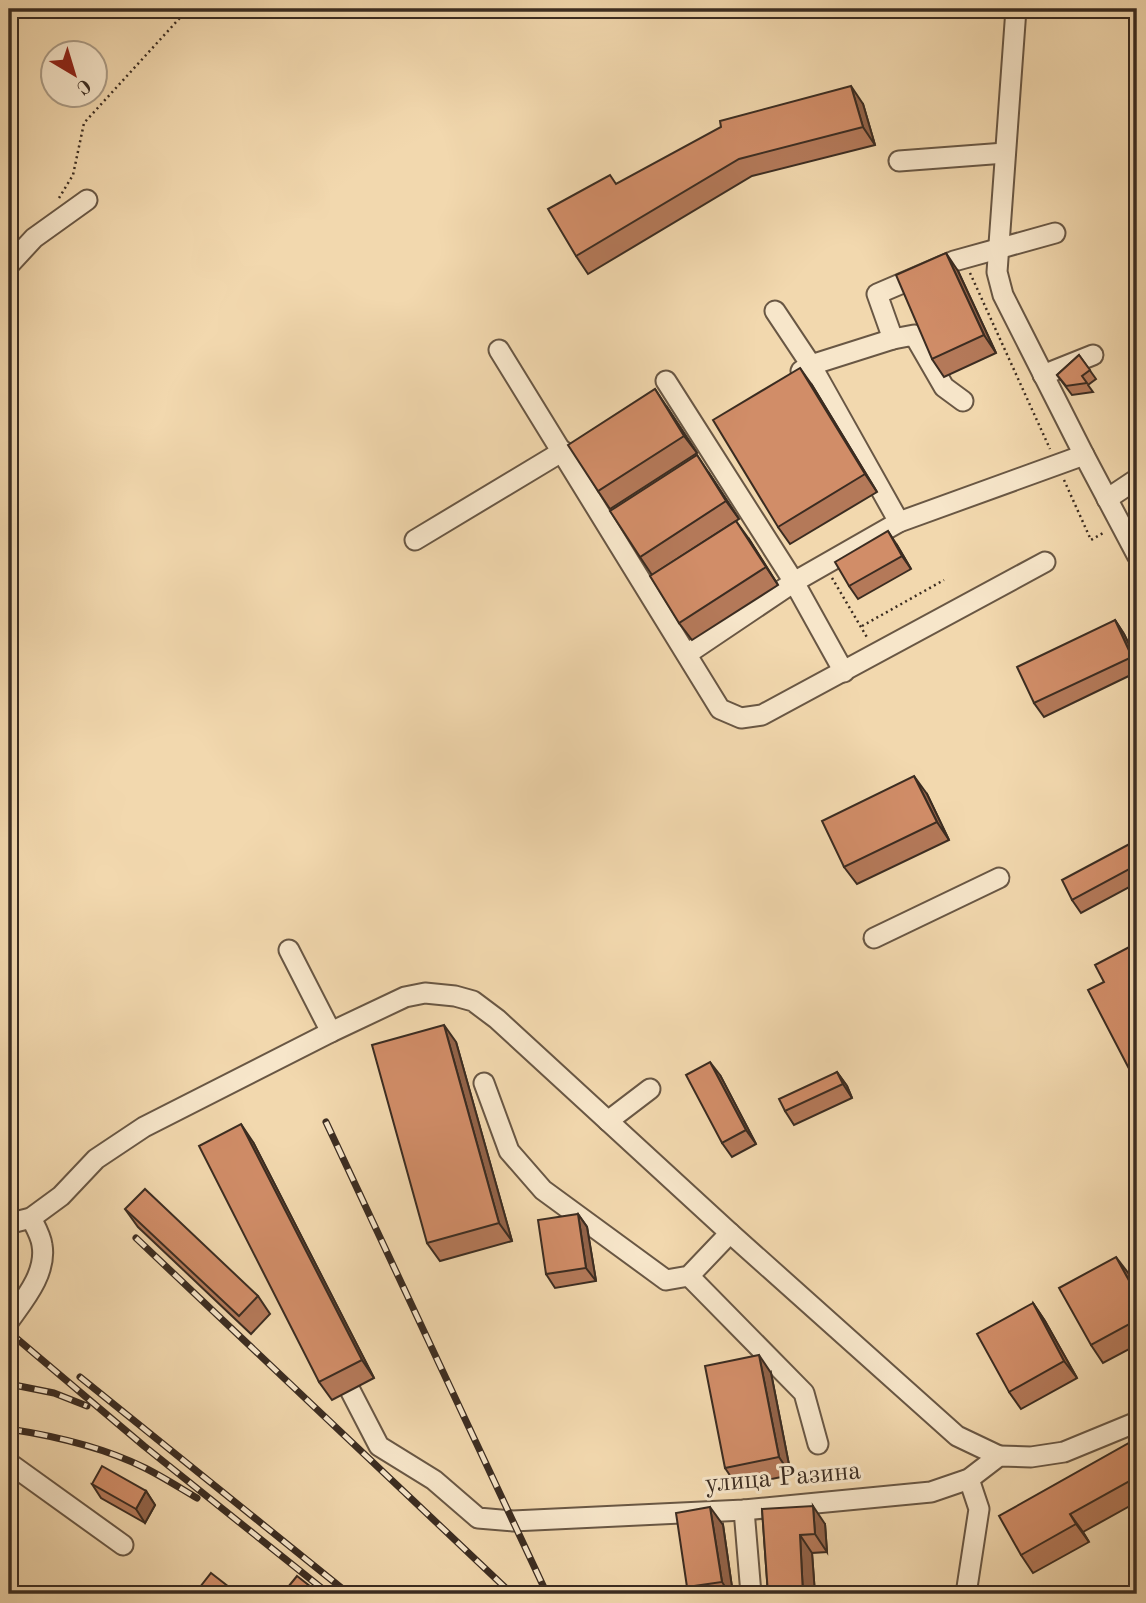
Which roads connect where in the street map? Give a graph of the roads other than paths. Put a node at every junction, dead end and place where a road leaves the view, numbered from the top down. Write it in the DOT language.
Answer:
graph roads {
  1 [pos="1016,9"];
  2 [pos="1005,153"];
  3 [pos="899,160"];
  4 [pos="86,200"];
  5 [pos="1055,233"];
  6 [pos="999,247"];
  7 [pos="9,265"];
  8 [pos="775,311"];
  9 [pos="893,339"];
  10 [pos="499,350"];
  11 [pos="1093,355"];
  12 [pos="811,365"];
  13 [pos="1043,375"];
  14 [pos="788,379"];
  15 [pos="665,389"];
  16 [pos="963,401"];
  17 [pos="569,452"];
  18 [pos="1084,455"];
  19 [pos="1137,478"];
  20 [pos="1107,499"];
  21 [pos="899,522"];
  22 [pos="415,540"];
  23 [pos="1137,555"];
  24 [pos="1045,562"];
  25 [pos="794,582"];
  26 [pos="687,654"];
  27 [pos="844,672"];
  28 [pos="999,878"];
  29 [pos="874,937"];
  30 [pos="289,950"];
  31 [pos="331,1031"];
  32 [pos="484,1083"];
  33 [pos="649,1089"];
  34 [pos="608,1121"];
  35 [pos="31,1218"];
  36 [pos="9,1221"];
  37 [pos="730,1233"];
  38 [pos="689,1276"];
  39 [pos="9,1321"];
  40 [pos="350,1390"];
  41 [pos="1137,1422"];
  42 [pos="818,1444"];
  43 [pos="999,1456"];
  44 [pos="9,1463"];
  45 [pos="969,1479"];
  46 [pos="744,1510"];
  47 [pos="123,1545"];
  48 [pos="751,1594"];
  49 [pos="966,1594"];
  1 -- 2 [label="street"];
  2 -- 3 [label="street"];
  2 -- 6 [label="street"];
  4 -- 7 [label="street"];
  5 -- 6 [label="street"];
  6 -- 9 [label="street"];
  6 -- 13 [label="street"];
  8 -- 12 [label="street"];
  9 -- 12 [label="street"];
  9 -- 16 [label="street"];
  10 -- 17 [label="street"];
  11 -- 13 [label="street"];
  12 -- 14 [label="street"];
  12 -- 21 [label="street"];
  13 -- 18 [label="street"];
  15 -- 25 [label="street"];
  17 -- 22 [label="street"];
  17 -- 26 [label="street"];
  18 -- 20 [label="street"];
  18 -- 21 [label="street"];
  19 -- 20 [label="street"];
  20 -- 23 [label="street"];
  21 -- 25 [label="street"];
  24 -- 27 [label="street"];
  25 -- 26 [label="street"];
  25 -- 27 [label="street"];
  26 -- 27 [label="street"];
  28 -- 29 [label="street"];
  30 -- 31 [label="street"];
  31 -- 34 [label="street"];
  31 -- 35 [label="street"];
  32 -- 38 [label="street"];
  33 -- 34 [label="street"];
  34 -- 37 [label="street"];
  35 -- 36 [label="street"];
  35 -- 39 [label="street"];
  37 -- 38 [label="street"];
  37 -- 43 [label="street"];
  38 -- 42 [label="street"];
  40 -- 46 [label="street, улица Разина"];
  41 -- 43 [label="street"];
  43 -- 45 [label="street, улица Разина"];
  44 -- 47 [label="street"];
  45 -- 46 [label="street, улица Разина"];
  45 -- 49 [label="street"];
  46 -- 48 [label="street"];
}
